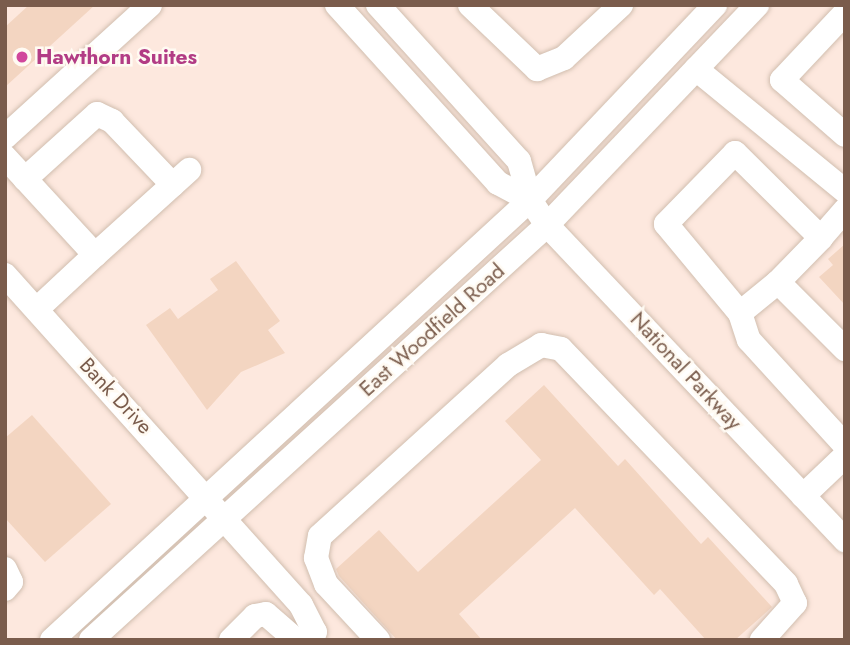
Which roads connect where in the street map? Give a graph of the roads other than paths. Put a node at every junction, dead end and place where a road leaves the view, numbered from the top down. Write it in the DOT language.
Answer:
graph roads {
  1 [pos="150,5"];
  2 [pos="337,5"];
  3 [pos="378,5"];
  4 [pos="470,5"];
  5 [pos="621,5"];
  6 [pos="715,5"];
  7 [pos="757,5"];
  8 [pos="845,13"];
  9 [pos="696,69"];
  10 [pos="845,135"];
  11 [pos="5,137"];
  12 [pos="5,157"];
  13 [pos="25,178"];
  14 [pos="845,191"];
  15 [pos="530,200"];
  16 [pos="845,210"];
  17 [pos="547,225"];
  18 [pos="821,238"];
  19 [pos="95,255"];
  20 [pos="5,275"];
  21 [pos="778,282"];
  22 [pos="37,309"];
  23 [pos="740,313"];
  24 [pos="845,349"];
  25 [pos="845,445"];
  26 [pos="845,456"];
  27 [pos="803,496"];
  28 [pos="207,499"];
  29 [pos="224,520"];
  30 [pos="845,540"];
  31 [pos="5,569"];
  32 [pos="5,589"];
  33 [pos="52,640"];
  34 [pos="92,640"];
  35 [pos="231,640"];
  36 [pos="296,640"];
  37 [pos="311,640"];
  38 [pos="378,640"];
  39 [pos="762,640"];
  1 -- 11 [label="street"];
  2 -- 15 [label="street, National Parkway"];
  3 -- 15 [label="street, National Parkway"];
  4 -- 5 [label="street"];
  6 -- 15 [label="street, East Woodfield Road"];
  7 -- 9 [label="street, East Woodfield Road"];
  8 -- 10 [label="street"];
  9 -- 14 [label="street"];
  9 -- 17 [label="street, East Woodfield Road"];
  12 -- 13 [label="street"];
  13 -- 19 [label="street"];
  13 -- 19 [label="street"];
  15 -- 17 [label="street, National Parkway"];
  15 -- 28 [label="street, East Woodfield Road"];
  16 -- 18 [label="street"];
  17 -- 27 [label="street, National Parkway"];
  17 -- 29 [label="street, East Woodfield Road"];
  18 -- 21 [label="street"];
  18 -- 23 [label="street"];
  19 -- 22 [label="street"];
  20 -- 22 [label="street, Bank Drive"];
  21 -- 23 [label="street"];
  21 -- 24 [label="street"];
  22 -- 28 [label="street, Bank Drive"];
  23 -- 25 [label="street"];
  26 -- 27 [label="street"];
  27 -- 30 [label="street, National Parkway"];
  28 -- 29 [label="street, Bank Drive"];
  28 -- 33 [label="street, East Woodfield Road"];
  29 -- 34 [label="street, East Woodfield Road"];
  29 -- 37 [label="street, Bank Drive"];
  31 -- 32 [label="street"];
  35 -- 36 [label="street"];
  38 -- 39 [label="street"];
}
